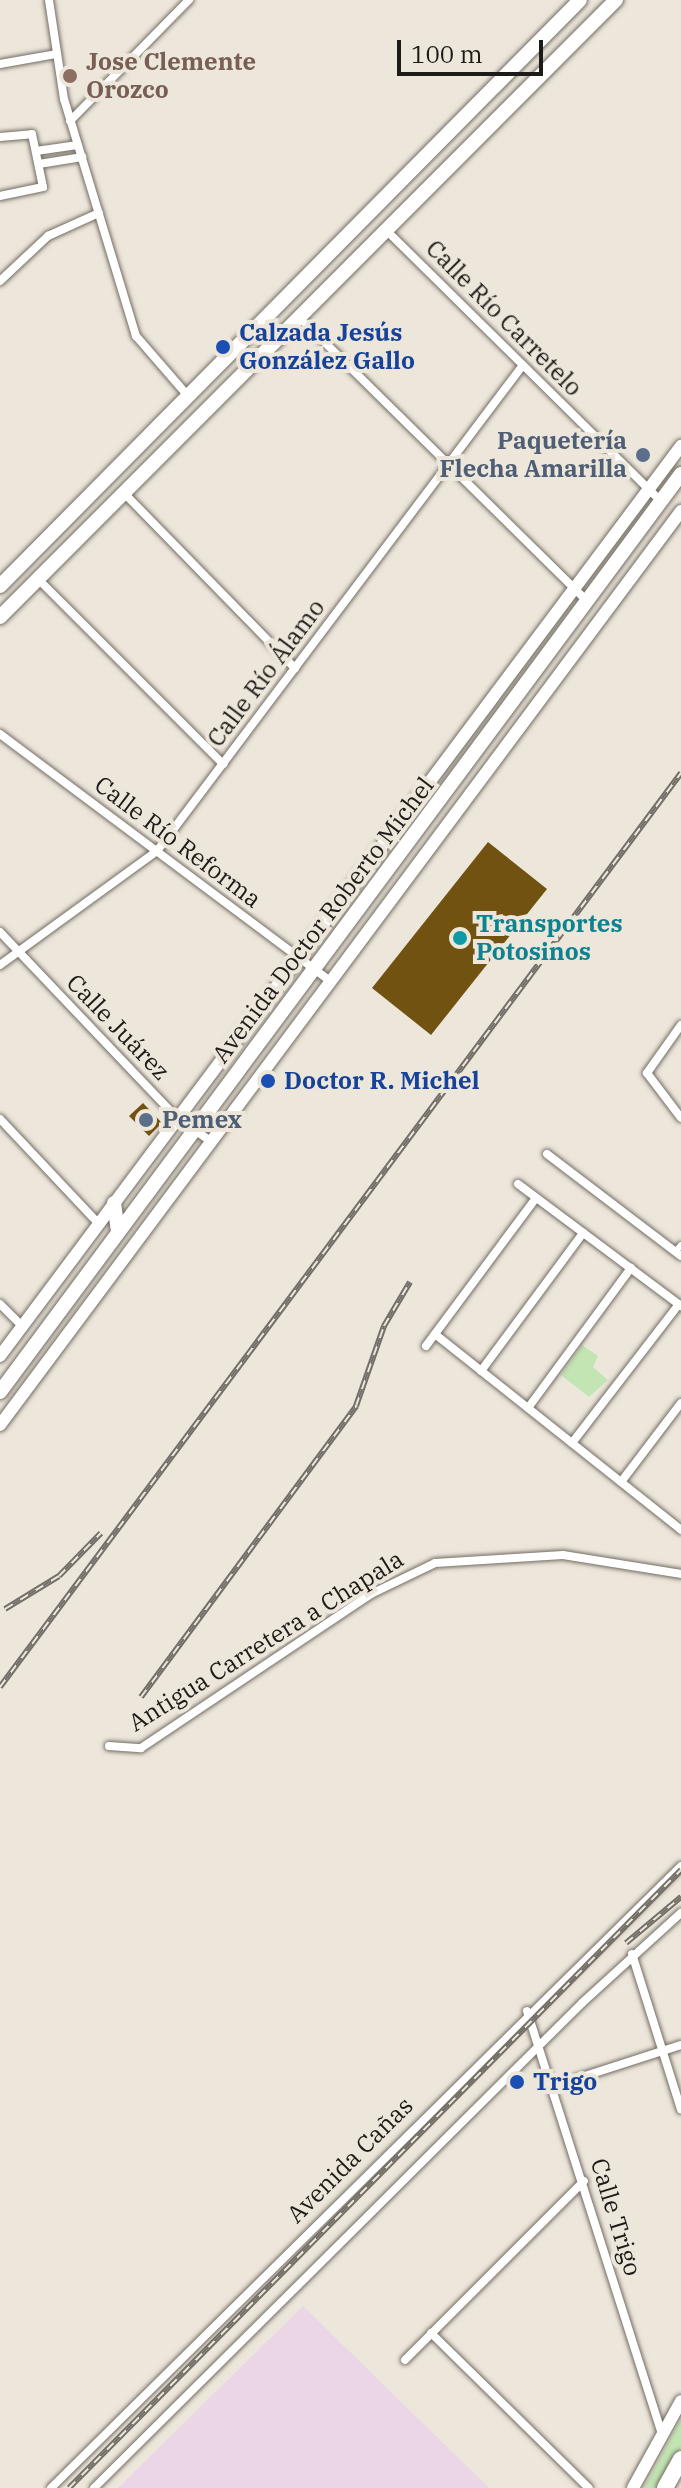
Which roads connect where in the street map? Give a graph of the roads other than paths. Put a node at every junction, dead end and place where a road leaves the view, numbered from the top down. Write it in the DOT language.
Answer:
graph roads {
  1 [pos="49,0"];
  2 [pos="189,0"];
  3 [pos="580,0"];
  4 [pos="616,0"];
  5 [pos="57,54"];
  6 [pos="0,64"];
  7 [pos="70,121"];
  8 [pos="0,137"];
  9 [pos="78,145"];
  10 [pos="36,151"];
  11 [pos="82,157"];
  12 [pos="39,164"];
  13 [pos="0,196"];
  14 [pos="99,213"];
  15 [pos="387,231"];
  16 [pos="339,278"];
  17 [pos="0,281"];
  18 [pos="298,285"];
  19 [pos="299,317"];
  20 [pos="523,365"];
  21 [pos="188,396"];
  22 [pos="681,446"];
  23 [pos="448,465"];
  24 [pos="681,474"];
  25 [pos="649,489"];
  26 [pos="124,493"];
  27 [pos="661,501"];
  28 [pos="681,511"];
  29 [pos="38,579"];
  30 [pos="0,586"];
  31 [pos="576,590"];
  32 [pos="587,602"];
  33 [pos="0,617"];
  34 [pos="295,668"];
  35 [pos="0,734"];
  36 [pos="223,764"];
  37 [pos="157,851"];
  38 [pos="0,932"];
  39 [pos="18,951"];
  40 [pos="297,956"];
  41 [pos="0,965"];
  42 [pos="313,969"];
  43 [pos="331,982"];
  44 [pos="681,1025"];
  45 [pos="176,1117"];
  46 [pos="681,1118"];
  47 [pos="0,1119"];
  48 [pos="194,1130"];
  49 [pos="212,1142"];
  50 [pos="547,1154"];
  51 [pos="518,1184"];
  52 [pos="536,1198"];
  53 [pos="114,1203"];
  54 [pos="98,1223"];
  55 [pos="118,1232"];
  56 [pos="583,1233"];
  57 [pos="679,1251"];
  58 [pos="631,1268"];
  59 [pos="0,1304"];
  60 [pos="680,1305"];
  61 [pos="22,1326"];
  62 [pos="435,1334"];
  63 [pos="40,1338"];
  64 [pos="426,1346"];
  65 [pos="56,1351"];
  66 [pos="0,1356"];
  67 [pos="481,1371"];
  68 [pos="0,1392"];
  69 [pos="681,1403"];
  70 [pos="528,1408"];
  71 [pos="0,1425"];
  72 [pos="572,1443"];
  73 [pos="621,1482"];
  74 [pos="681,1530"];
  75 [pos="681,1574"];
  76 [pos="109,1746"];
  77 [pos="681,1866"];
  78 [pos="681,1913"];
  79 [pos="632,1954"];
  80 [pos="527,2011"];
  81 [pos="541,2044"];
  82 [pos="681,2045"];
  83 [pos="663,2051"];
  84 [pos="554,2086"];
  85 [pos="681,2109"];
  86 [pos="584,2181"];
  87 [pos="431,2333"];
  88 [pos="405,2360"];
  89 [pos="681,2401"];
  90 [pos="662,2435"];
  91 [pos="681,2459"];
  92 [pos="51,2488"];
  93 [pos="94,2488"];
  94 [pos="589,2488"];
  95 [pos="633,2488"];
  96 [pos="665,2488"];
  1 -- 5 [label="street"];
  2 -- 7 [label="street"];
  3 -- 18 [label="main road"];
  4 -- 15 [label="main road"];
  5 -- 6 [label="street"];
  5 -- 7 [label="street"];
  7 -- 9 [label="street"];
  8 -- 10 [label="street"];
  9 -- 10 [label="street"];
  9 -- 11 [label="street"];
  10 -- 12 [label="street"];
  11 -- 12 [label="street"];
  11 -- 14 [label="street"];
  12 -- 13 [label="street"];
  14 -- 17 [label="street"];
  14 -- 21 [label="street"];
  15 -- 16 [label="main road"];
  15 -- 20 [label="street, Calle Río Carretelo"];
  16 -- 18 [label="main road"];
  16 -- 19 [label="main road"];
  18 -- 21 [label="main road"];
  19 -- 23 [label="street"];
  19 -- 26 [label="main road"];
  20 -- 23 [label="street, Calle Río Álamo"];
  20 -- 25 [label="street, Calle Río Carretelo"];
  21 -- 30 [label="main road"];
  22 -- 25 [label="main road, Avenida Doctor Roberto Michel"];
  23 -- 31 [label="street"];
  23 -- 34 [label="street, Calle Río Álamo"];
  24 -- 27 [label="main road, Avenida Doctor Roberto Michel"];
  25 -- 27 [label="street, Calle Río Carretelo"];
  25 -- 31 [label="main road, Avenida Doctor Roberto Michel"];
  26 -- 29 [label="main road"];
  26 -- 34 [label="street"];
  27 -- 32 [label="main road, Avenida Doctor Roberto Michel"];
  28 -- 43 [label="main road, Avenida Doctor Roberto Michel"];
  29 -- 33 [label="main road"];
  29 -- 36 [label="street"];
  31 -- 32 [label="street"];
  31 -- 40 [label="main road, Avenida Doctor Roberto Michel"];
  32 -- 42 [label="main road, Avenida Doctor Roberto Michel"];
  34 -- 36 [label="street, Calle Río Álamo"];
  35 -- 37 [label="street, Calle Río Reforma"];
  36 -- 37 [label="street, Calle Río Álamo"];
  37 -- 39 [label="street, Calle Río Álamo"];
  37 -- 40 [label="street, Calle Río Reforma"];
  38 -- 39 [label="street, Calle Juárez"];
  39 -- 41 [label="street, Calle Río Álamo"];
  39 -- 45 [label="street, Calle Juárez"];
  40 -- 42 [label="street, Calle Río Reforma"];
  40 -- 45 [label="main road, Avenida Doctor Roberto Michel"];
  42 -- 43 [label="street, Calle Río Reforma"];
  42 -- 48 [label="main road, Avenida Doctor Roberto Michel"];
  43 -- 49 [label="main road, Avenida Doctor Roberto Michel"];
  44 -- 46 [label="street"];
  45 -- 48 [label="street, Calle Juárez"];
  45 -- 53 [label="main road, Avenida Doctor Roberto Michel"];
  47 -- 54 [label="street"];
  48 -- 49 [label="street, Calle Juárez"];
  48 -- 55 [label="main road, Avenida Doctor Roberto Michel"];
  49 -- 65 [label="main road, Avenida Doctor Roberto Michel"];
  50 -- 57 [label="street"];
  51 -- 52 [label="street"];
  52 -- 56 [label="street"];
  52 -- 62 [label="street"];
  53 -- 54 [label="main road, Avenida Doctor Roberto Michel"];
  53 -- 55 [label="main road"];
  54 -- 61 [label="main road, Avenida Doctor Roberto Michel"];
  55 -- 63 [label="main road, Avenida Doctor Roberto Michel"];
  56 -- 58 [label="street"];
  56 -- 67 [label="street"];
  58 -- 60 [label="street"];
  58 -- 70 [label="street"];
  59 -- 61 [label="street"];
  60 -- 72 [label="street"];
  61 -- 66 [label="main road, Avenida Doctor Roberto Michel"];
  62 -- 64 [label="street"];
  62 -- 67 [label="street"];
  63 -- 65 [label="main road"];
  63 -- 68 [label="main road, Avenida Doctor Roberto Michel"];
  65 -- 71 [label="main road, Avenida Doctor Roberto Michel"];
  67 -- 70 [label="street"];
  69 -- 73 [label="street"];
  70 -- 72 [label="street"];
  72 -- 73 [label="street"];
  73 -- 74 [label="street"];
  75 -- 76 [label="street, Antigua Carretera a Chapala"];
  77 -- 80 [label="street, Avenida Cañas"];
  78 -- 79 [label="street"];
  79 -- 81 [label="street"];
  79 -- 83 [label="street"];
  80 -- 81 [label="street, Calle Trigo"];
  80 -- 92 [label="street, Avenida Cañas"];
  81 -- 84 [label="street, Calle Trigo"];
  81 -- 93 [label="street"];
  82 -- 83 [label="street"];
  83 -- 84 [label="street"];
  83 -- 85 [label="street"];
  84 -- 86 [label="street, Calle Trigo"];
  86 -- 87 [label="street"];
  86 -- 90 [label="street, Calle Trigo"];
  87 -- 88 [label="street"];
  87 -- 94 [label="street"];
  89 -- 90 [label="main road"];
  90 -- 95 [label="main road"];
  91 -- 96 [label="highway"];
}
